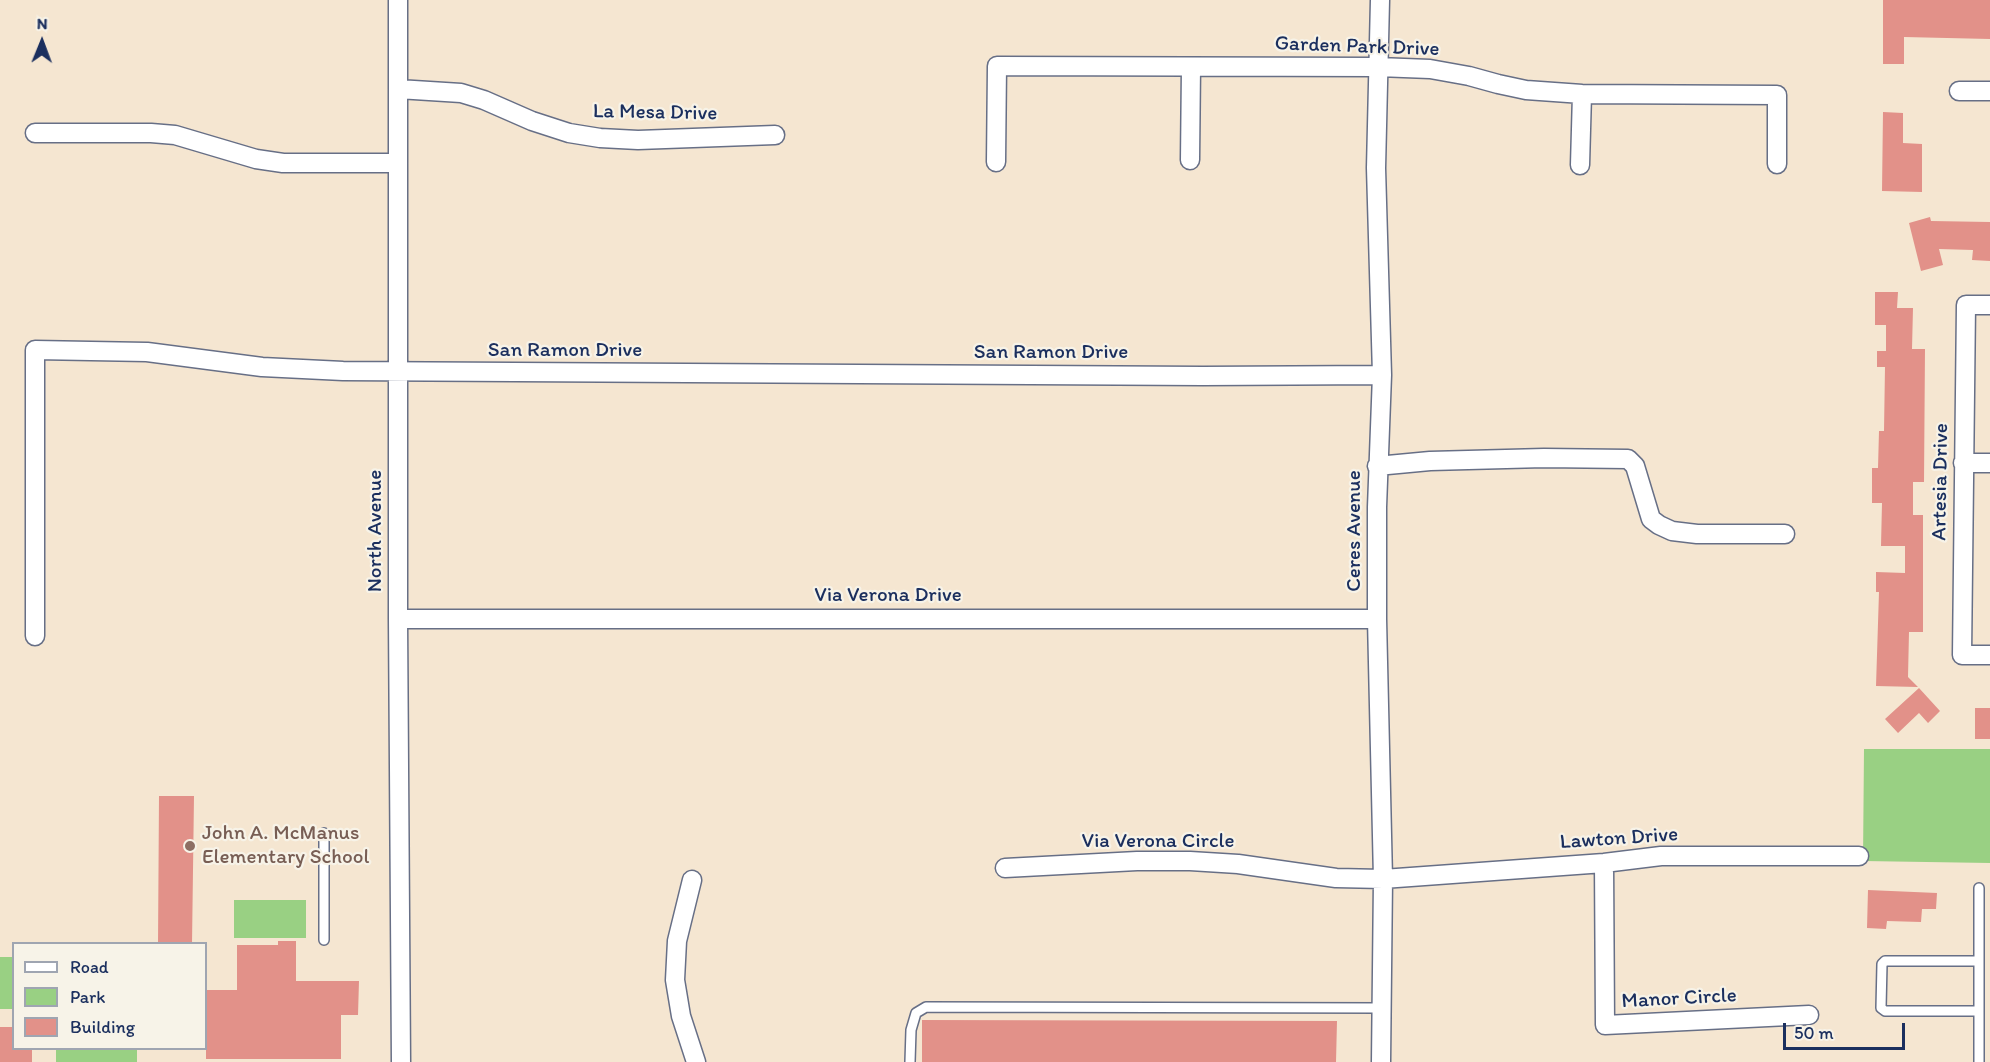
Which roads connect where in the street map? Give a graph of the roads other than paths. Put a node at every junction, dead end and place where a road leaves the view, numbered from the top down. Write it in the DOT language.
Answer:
graph roads {
  1 [pos="398,0"];
  2 [pos="1380,0"];
  3 [pos="1191,67"];
  4 [pos="1378,67"];
  5 [pos="398,89"];
  6 [pos="1959,91"];
  7 [pos="1990,91"];
  8 [pos="1582,94"];
  9 [pos="35,133"];
  10 [pos="775,135"];
  11 [pos="1191,160"];
  12 [pos="996,162"];
  13 [pos="398,163"];
  14 [pos="1777,164"];
  15 [pos="1580,165"];
  16 [pos="1990,305"];
  17 [pos="399,372"];
  18 [pos="1382,375"];
  19 [pos="1963,463"];
  20 [pos="1990,463"];
  21 [pos="1377,466"];
  22 [pos="1785,534"];
  23 [pos="398,619"];
  24 [pos="1377,620"];
  25 [pos="35,636"];
  26 [pos="1990,655"];
  27 [pos="324,833"];
  28 [pos="1859,856"];
  29 [pos="1604,863"];
  30 [pos="1005,868"];
  31 [pos="1383,879"];
  32 [pos="692,880"];
  33 [pos="1979,888"];
  34 [pos="324,940"];
  35 [pos="1979,961"];
  36 [pos="1382,1008"];
  37 [pos="1978,1011"];
  38 [pos="1809,1015"];
  39 [pos="401,1062"];
  40 [pos="696,1062"];
  41 [pos="910,1062"];
  42 [pos="1381,1062"];
  43 [pos="1979,1062"];
  1 -- 5 [label="street, North Avenue"];
  2 -- 4 [label="street, Ceres Avenue"];
  3 -- 4 [label="street, Garden Park Drive"];
  3 -- 11 [label="street"];
  3 -- 12 [label="street, Garden Park Drive"];
  4 -- 8 [label="street, Garden Park Drive"];
  4 -- 18 [label="street, Ceres Avenue"];
  5 -- 10 [label="street, La Mesa Drive"];
  5 -- 13 [label="street, North Avenue"];
  6 -- 7 [label="street"];
  8 -- 14 [label="street, Garden Park Drive"];
  8 -- 15 [label="street"];
  9 -- 13 [label="street"];
  13 -- 17 [label="street, North Avenue"];
  16 -- 19 [label="street, Artesia Drive"];
  17 -- 18 [label="street, San Ramon Drive"];
  17 -- 23 [label="street, North Avenue"];
  17 -- 25 [label="street, San Ramon Drive"];
  18 -- 21 [label="street, Ceres Avenue"];
  19 -- 20 [label="street"];
  19 -- 26 [label="street, Artesia Drive"];
  21 -- 22 [label="street"];
  21 -- 24 [label="street, Ceres Avenue"];
  23 -- 24 [label="street, Via Verona Drive"];
  23 -- 39 [label="street, North Avenue"];
  24 -- 31 [label="street, Ceres Avenue"];
  27 -- 34 [label="lane"];
  28 -- 29 [label="street, Lawton Drive"];
  29 -- 31 [label="street, Lawton Drive"];
  29 -- 38 [label="street, Manor Circle"];
  30 -- 31 [label="street, Via Verona Circle"];
  31 -- 36 [label="street, Ceres Avenue"];
  32 -- 40 [label="street"];
  33 -- 35 [label="lane"];
  35 -- 37 [label="lane"];
  35 -- 37 [label="lane"];
  36 -- 41 [label="lane"];
  36 -- 42 [label="street, Ceres Avenue"];
  37 -- 43 [label="lane"];
}
